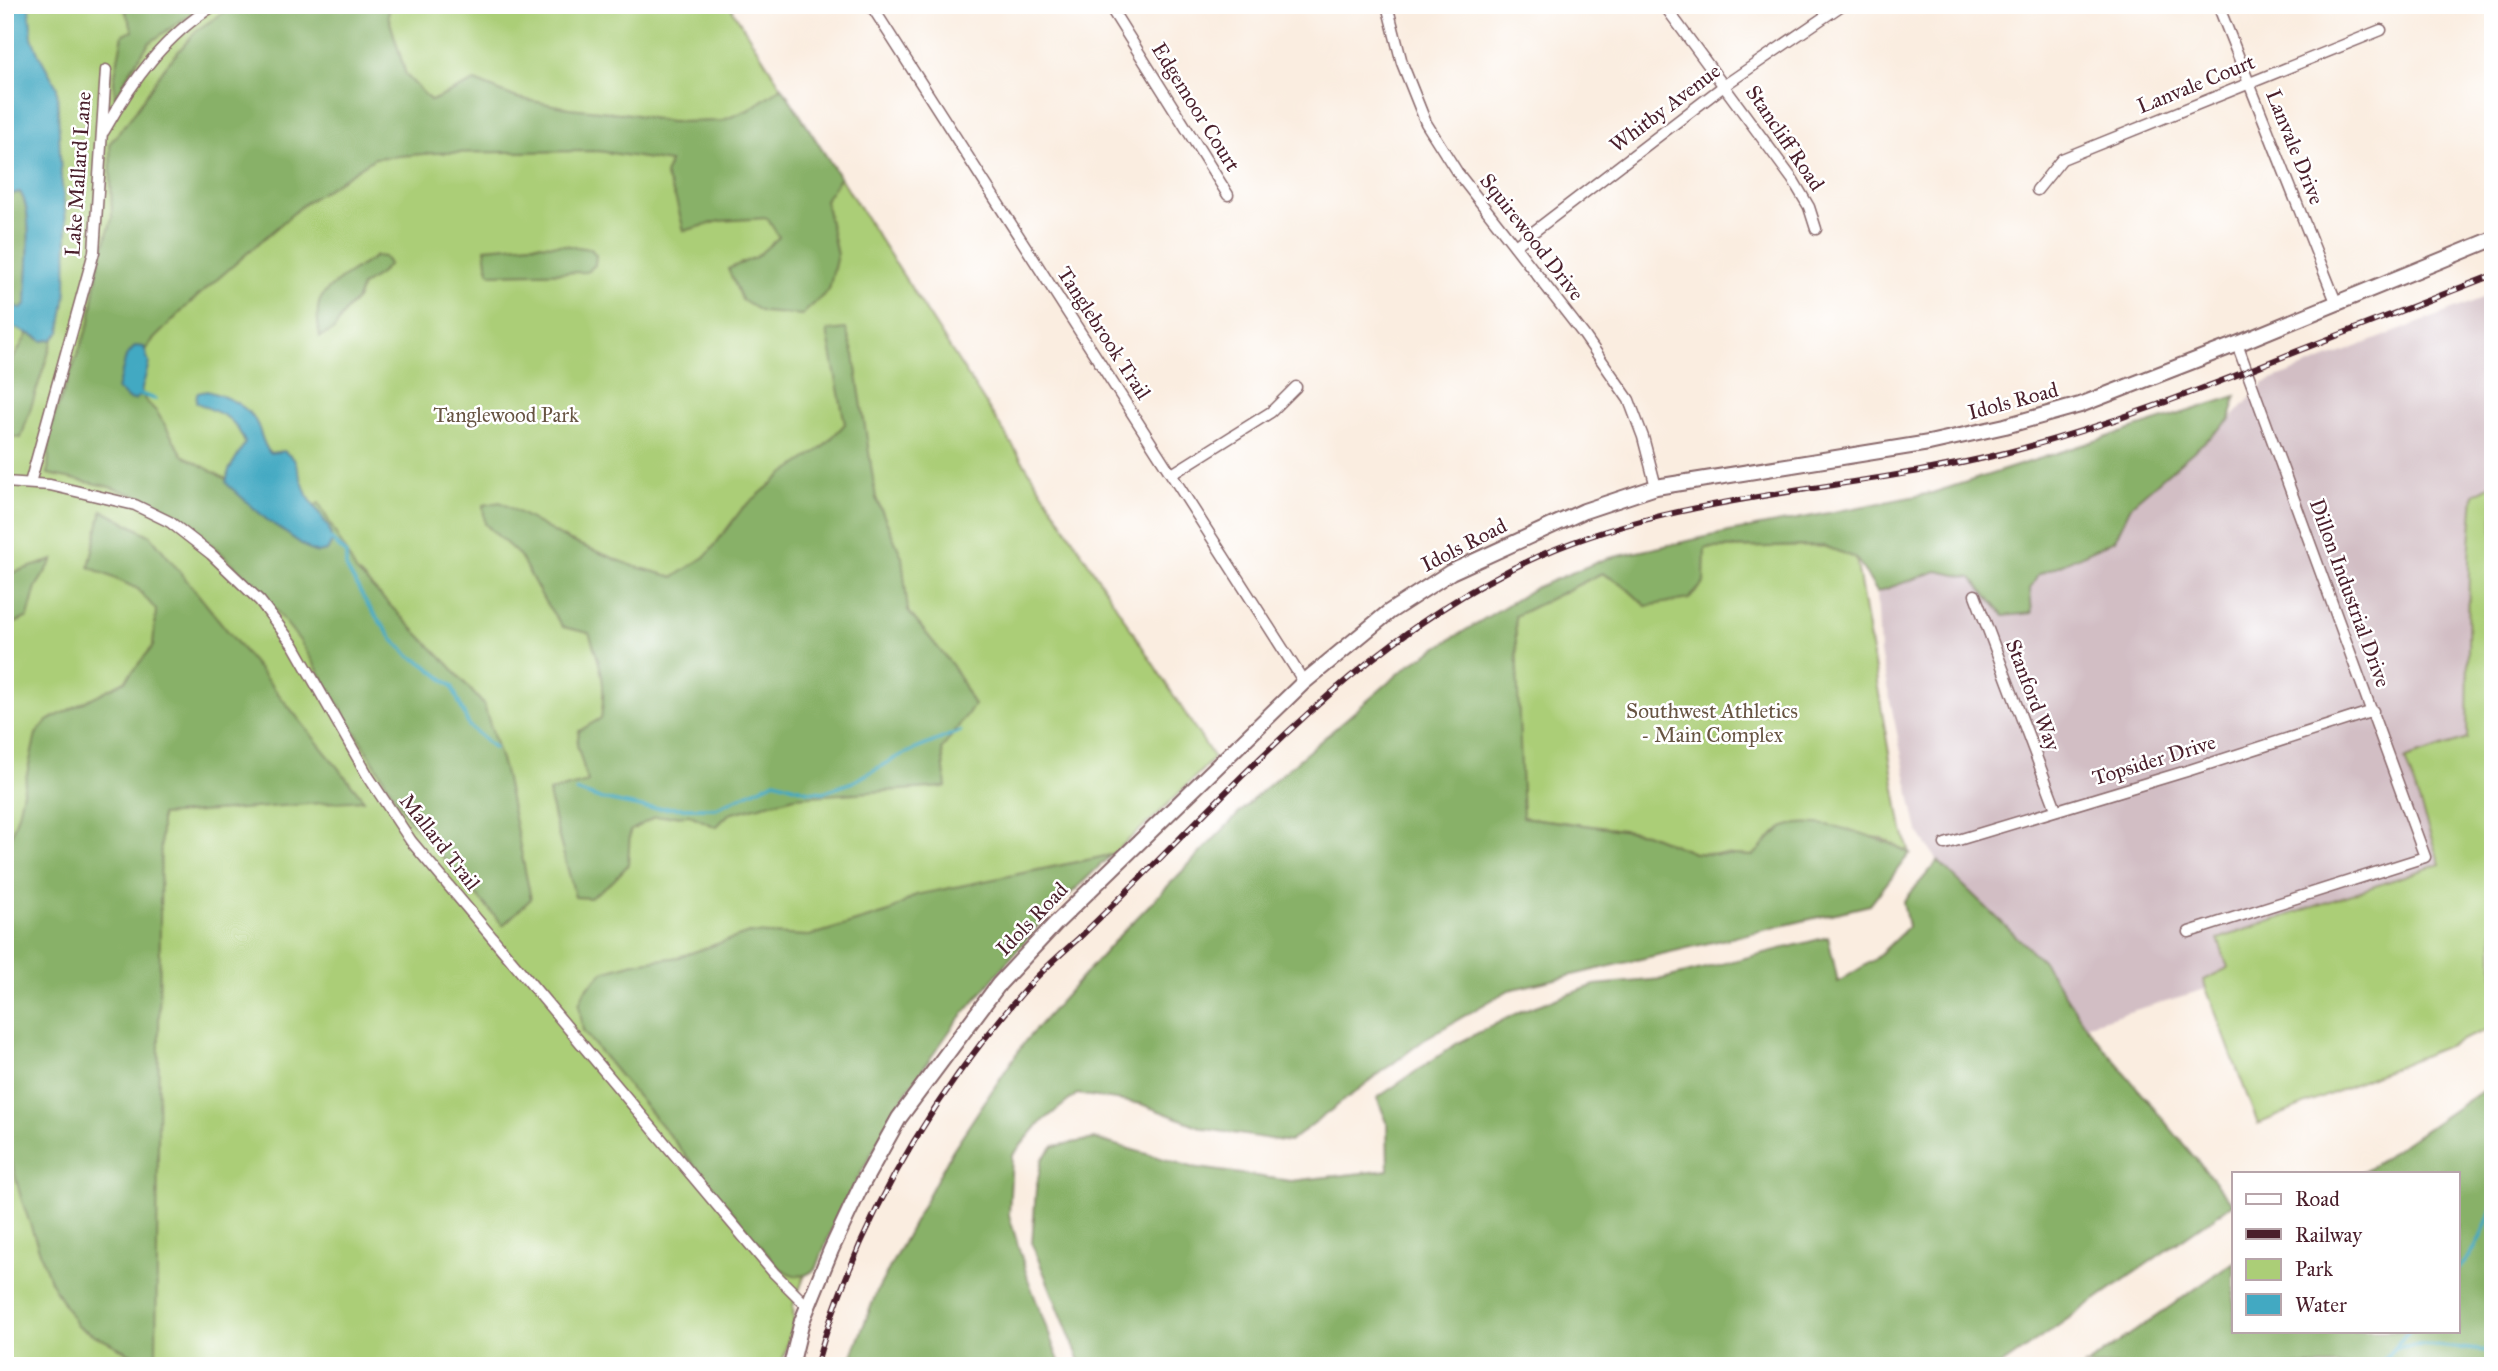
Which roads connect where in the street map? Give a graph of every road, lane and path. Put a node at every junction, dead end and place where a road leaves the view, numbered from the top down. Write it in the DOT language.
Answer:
graph roads {
  1 [pos="215,5"];
  2 [pos="871,5"];
  3 [pos="1109,5"];
  4 [pos="1387,5"];
  5 [pos="1664,5"];
  6 [pos="1842,5"];
  7 [pos="2218,5"];
  8 [pos="2381,30"];
  9 [pos="106,70"];
  10 [pos="2249,84"];
  11 [pos="1725,85"];
  12 [pos="102,134"];
  13 [pos="2037,190"];
  14 [pos="1228,195"];
  15 [pos="1816,229"];
  16 [pos="2493,239"];
  17 [pos="1515,246"];
  18 [pos="2336,302"];
  19 [pos="2237,344"];
  20 [pos="1296,387"];
  21 [pos="1172,474"];
  22 [pos="5,482"];
  23 [pos="30,483"];
  24 [pos="1656,487"];
  25 [pos="1975,595"];
  26 [pos="1304,682"];
  27 [pos="2373,711"];
  28 [pos="2056,809"];
  29 [pos="1945,844"];
  30 [pos="2189,932"];
  31 [pos="808,1307"];
  32 [pos="791,1366"];
  1 -- 12 [label="street"];
  2 -- 21 [label="street, Tanglebrook Trail"];
  3 -- 14 [label="street, Edgemoor Court"];
  4 -- 17 [label="street, Squirewood Drive"];
  5 -- 11 [label="street, Stancliff Road"];
  6 -- 11 [label="street, Whitby Avenue"];
  7 -- 10 [label="street, Lanvale Drive"];
  8 -- 10 [label="street, Lanvale Court"];
  9 -- 12 [label="street, Lake Mallard Lane"];
  10 -- 13 [label="street, Lanvale Court"];
  10 -- 18 [label="street, Lanvale Drive"];
  11 -- 15 [label="street, Stancliff Road"];
  11 -- 17 [label="street, Whitby Avenue"];
  12 -- 23 [label="street, Lake Mallard Lane"];
  16 -- 18 [label="street, Idols Road"];
  17 -- 24 [label="street, Squirewood Drive"];
  18 -- 19 [label="street, Idols Road"];
  19 -- 24 [label="street, Idols Road"];
  19 -- 27 [label="street, Dillon Industrial Drive"];
  20 -- 21 [label="street"];
  21 -- 26 [label="street, Tanglebrook Trail"];
  22 -- 23 [label="street, Mallard Trail"];
  23 -- 31 [label="street, Mallard Trail"];
  24 -- 26 [label="street, Idols Road"];
  25 -- 28 [label="street, Stanford Way"];
  26 -- 31 [label="street, Idols Road"];
  27 -- 28 [label="street, Topsider Drive"];
  27 -- 30 [label="street, Dillon Industrial Drive"];
  28 -- 29 [label="street, Topsider Drive"];
  31 -- 32 [label="street, Idols Road"];
}
